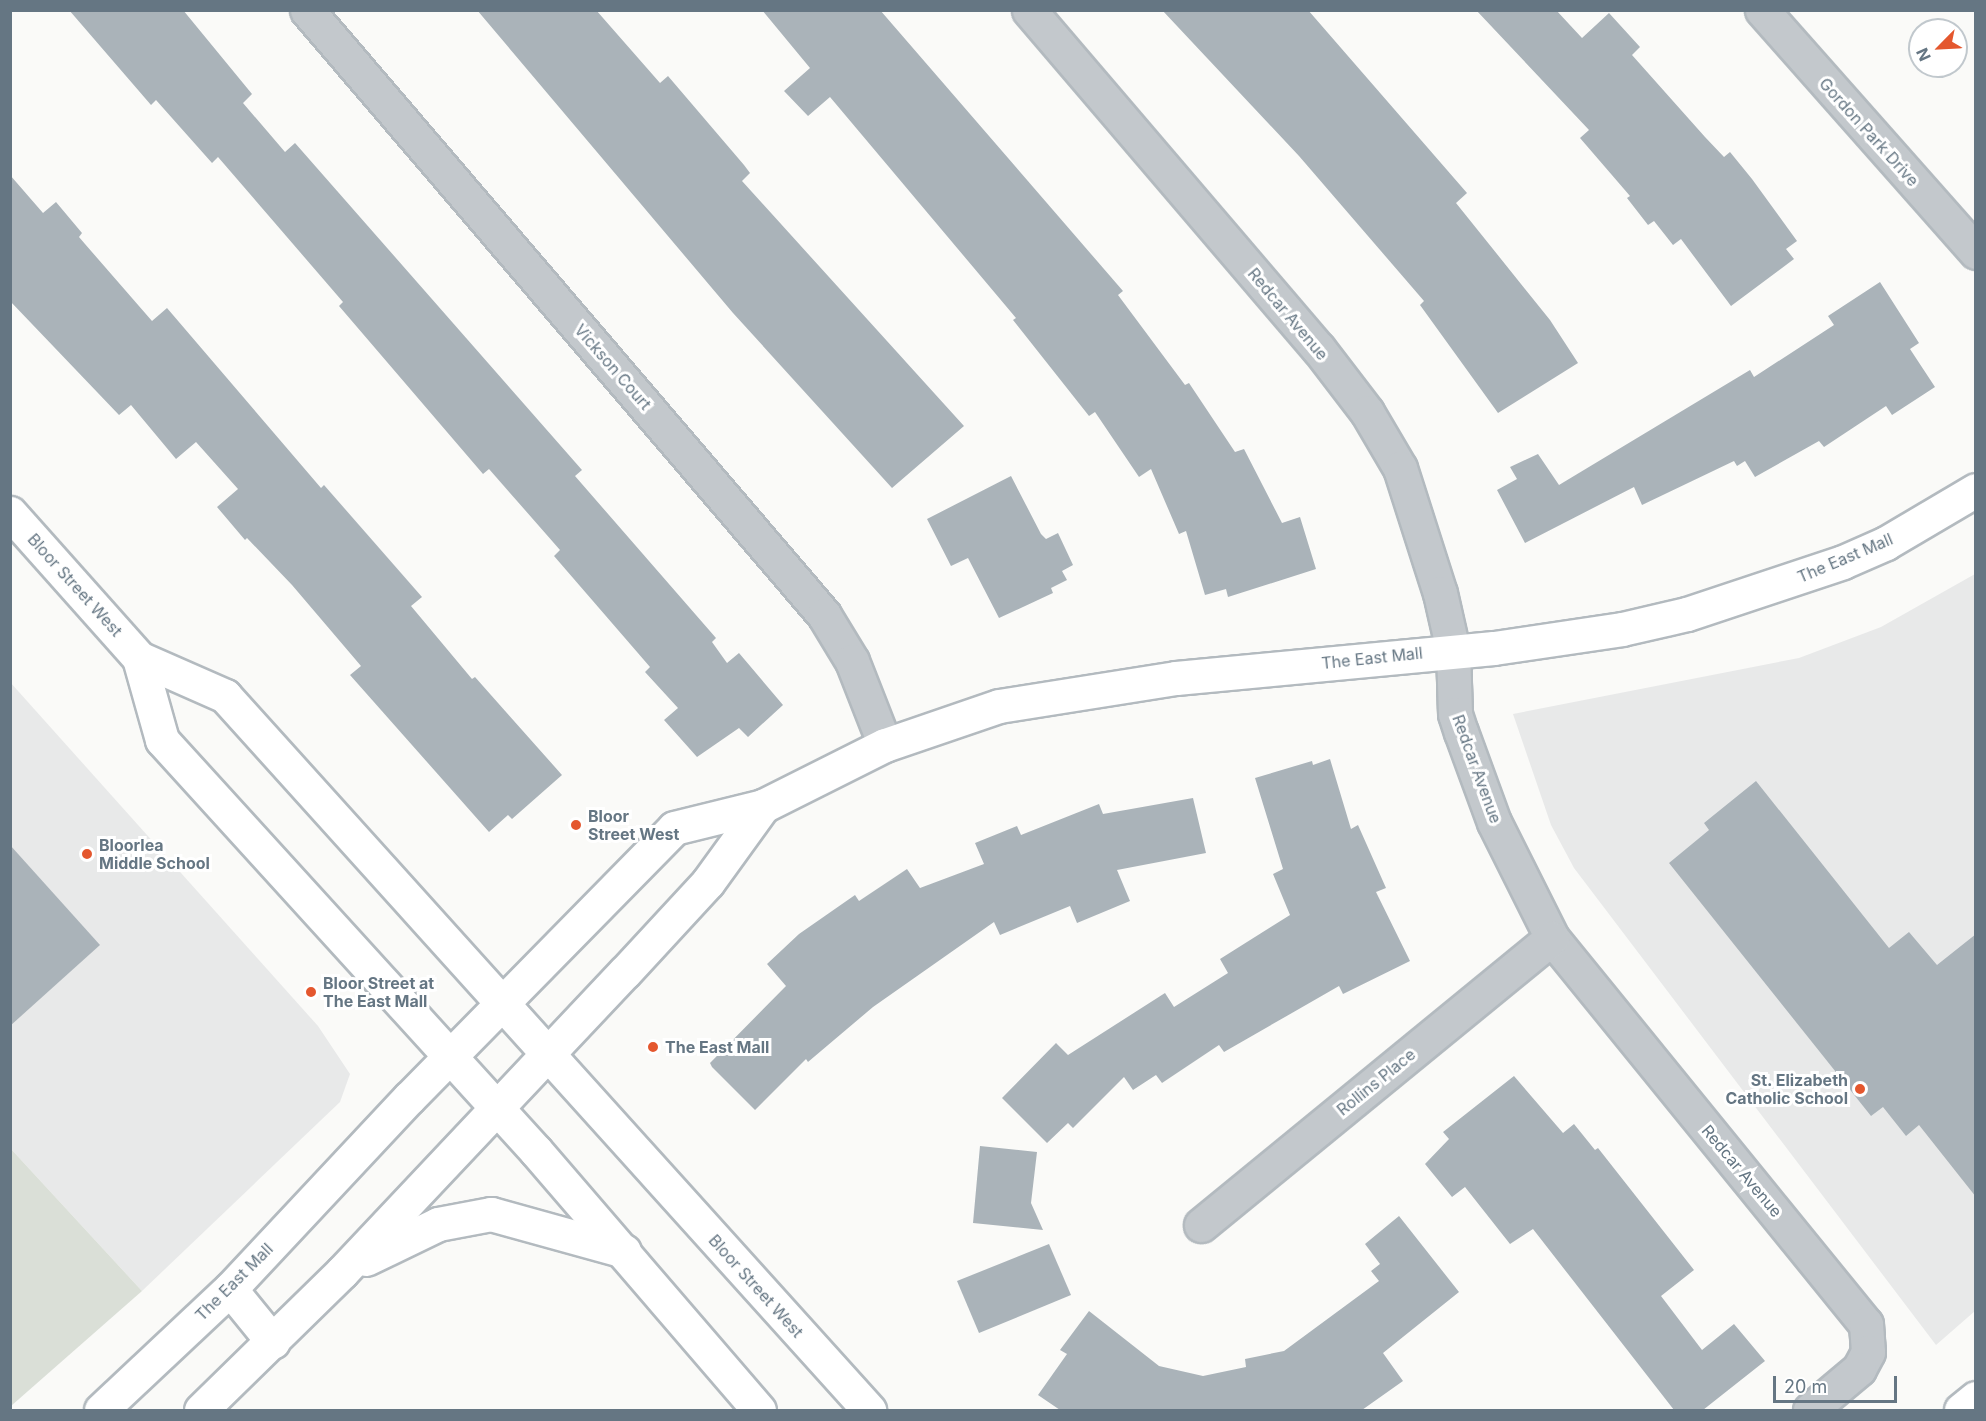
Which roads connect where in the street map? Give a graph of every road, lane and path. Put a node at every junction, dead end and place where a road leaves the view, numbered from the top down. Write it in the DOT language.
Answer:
graph roads {
  1 [pos="307,10"];
  2 [pos="1029,10"];
  3 [pos="1762,10"];
  4 [pos="1976,252"];
  5 [pos="1976,490"];
  6 [pos="10,513"];
  7 [pos="1453,650"];
  8 [pos="139,658"];
  9 [pos="885,745"];
  10 [pos="763,806"];
  11 [pos="1552,938"];
  12 [pos="502,1006"];
  13 [pos="545,1054"];
  14 [pos="449,1059"];
  15 [pos="498,1108"];
  16 [pos="1201,1225"];
  17 [pos="626,1252"];
  18 [pos="342,1272"];
  19 [pos="230,1289"];
  20 [pos="273,1342"];
  21 [pos="1976,1398"];
  22 [pos="101,1410"];
  23 [pos="201,1410"];
  24 [pos="759,1410"];
  25 [pos="869,1410"];
  26 [pos="1810,1410"];
  27 [pos="1961,1410"];
  1 -- 9 [label="street, Vickson Court"];
  2 -- 7 [label="street, Redcar Avenue"];
  3 -- 4 [label="street, Gordon Park Drive"];
  5 -- 7 [label="main road, The East Mall"];
  6 -- 8 [label="main road, Bloor Street West"];
  7 -- 9 [label="main road, The East Mall"];
  7 -- 11 [label="street, Redcar Avenue"];
  8 -- 12 [label="main road, Bloor Street West"];
  8 -- 14 [label="main road, Bloor Street West"];
  9 -- 10 [label="main road, The East Mall"];
  10 -- 12 [label="main road, The East Mall"];
  10 -- 13 [label="main road, The East Mall"];
  11 -- 16 [label="street, Rollins Place"];
  11 -- 26 [label="street, Redcar Avenue"];
  12 -- 13 [label="main road, Bloor Street West"];
  12 -- 14 [label="main road, The East Mall"];
  13 -- 15 [label="main road, The East Mall"];
  13 -- 25 [label="main road, Bloor Street West"];
  14 -- 15 [label="main road, Bloor Street West"];
  14 -- 19 [label="main road, The East Mall"];
  15 -- 17 [label="main road, Bloor Street West"];
  15 -- 18 [label="main road, The East Mall"];
  17 -- 18 [label="main road"];
  17 -- 24 [label="main road, Bloor Street West"];
  18 -- 20 [label="main road, The East Mall"];
  19 -- 20 [label="main road"];
  19 -- 22 [label="main road, The East Mall"];
  20 -- 23 [label="main road, The East Mall"];
  21 -- 27 [label="main road"];
}
